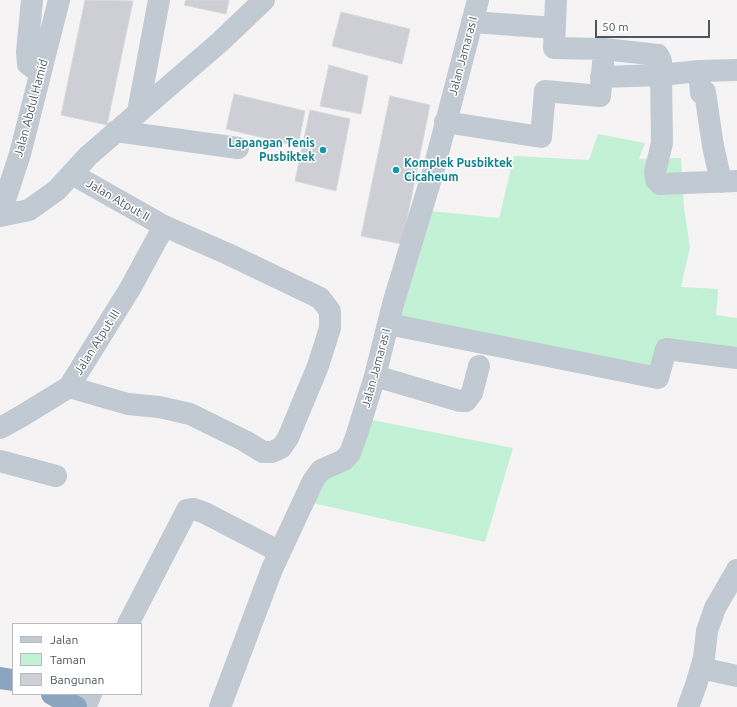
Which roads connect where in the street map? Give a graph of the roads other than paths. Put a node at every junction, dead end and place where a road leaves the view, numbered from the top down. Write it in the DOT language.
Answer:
graph roads {
  1 [pos="32,0"];
  2 [pos="59,0"];
  3 [pos="158,0"];
  4 [pos="264,0"];
  5 [pos="478,0"];
  6 [pos="556,0"];
  7 [pos="472,22"];
  8 [pos="555,28"];
  9 [pos="604,49"];
  10 [pos="34,68"];
  11 [pos="737,70"];
  12 [pos="699,71"];
  13 [pos="661,75"];
  14 [pos="601,77"];
  15 [pos="138,112"];
  16 [pos="446,122"];
  17 [pos="116,131"];
  18 [pos="238,148"];
  19 [pos="72,174"];
  20 [pos="729,182"];
  21 [pos="0,216"];
  22 [pos="164,226"];
  23 [pos="388,324"];
  24 [pos="737,358"];
  25 [pos="479,366"];
  26 [pos="375,376"];
  27 [pos="69,387"];
  28 [pos="0,428"];
  29 [pos="0,461"];
  30 [pos="56,476"];
  31 [pos="280,552"];
  32 [pos="737,570"];
  33 [pos="129,623"];
  34 [pos="701,668"];
  35 [pos="737,676"];
  36 [pos="0,678"];
  37 [pos="12,680"];
  38 [pos="54,695"];
  39 [pos="91,695"];
  40 [pos="76,707"];
  41 [pos="85,707"];
  42 [pos="220,707"];
  43 [pos="688,707"];
  1 -- 10 [label="street"];
  2 -- 10 [label="street, Jalan Abdul Hamid"];
  3 -- 15 [label="street"];
  4 -- 15 [label="street"];
  5 -- 7 [label="street, Jalan Jamaras I"];
  6 -- 8 [label="street"];
  7 -- 8 [label="street"];
  7 -- 16 [label="street, Jalan Jamaras I"];
  8 -- 9 [label="street"];
  9 -- 13 [label="street"];
  9 -- 14 [label="street"];
  10 -- 21 [label="street, Jalan Abdul Hamid"];
  11 -- 12 [label="street"];
  12 -- 13 [label="street"];
  12 -- 20 [label="street"];
  13 -- 14 [label="street"];
  13 -- 20 [label="street"];
  14 -- 16 [label="street"];
  15 -- 17 [label="street"];
  16 -- 23 [label="street, Jalan Jamaras I"];
  17 -- 18 [label="street"];
  17 -- 19 [label="street"];
  19 -- 21 [label="street"];
  19 -- 22 [label="street, Jalan Atput II"];
  22 -- 27 [label="street, Jalan Atput III"];
  22 -- 27 [label="street, Jalan Atput II"];
  23 -- 24 [label="street"];
  23 -- 26 [label="street, Jalan Jamaras I"];
  25 -- 26 [label="street"];
  26 -- 31 [label="street, Jalan Jamaras I"];
  27 -- 28 [label="street, Jalan Atput III"];
  29 -- 30 [label="street"];
  31 -- 33 [label="street"];
  31 -- 42 [label="street, Jalan Jamaras I"];
  32 -- 34 [label="street"];
  34 -- 35 [label="street"];
  34 -- 43 [label="street"];
  36 -- 37 [label="highway"];
  38 -- 40 [label="highway"];
  39 -- 41 [label="street"];
}
